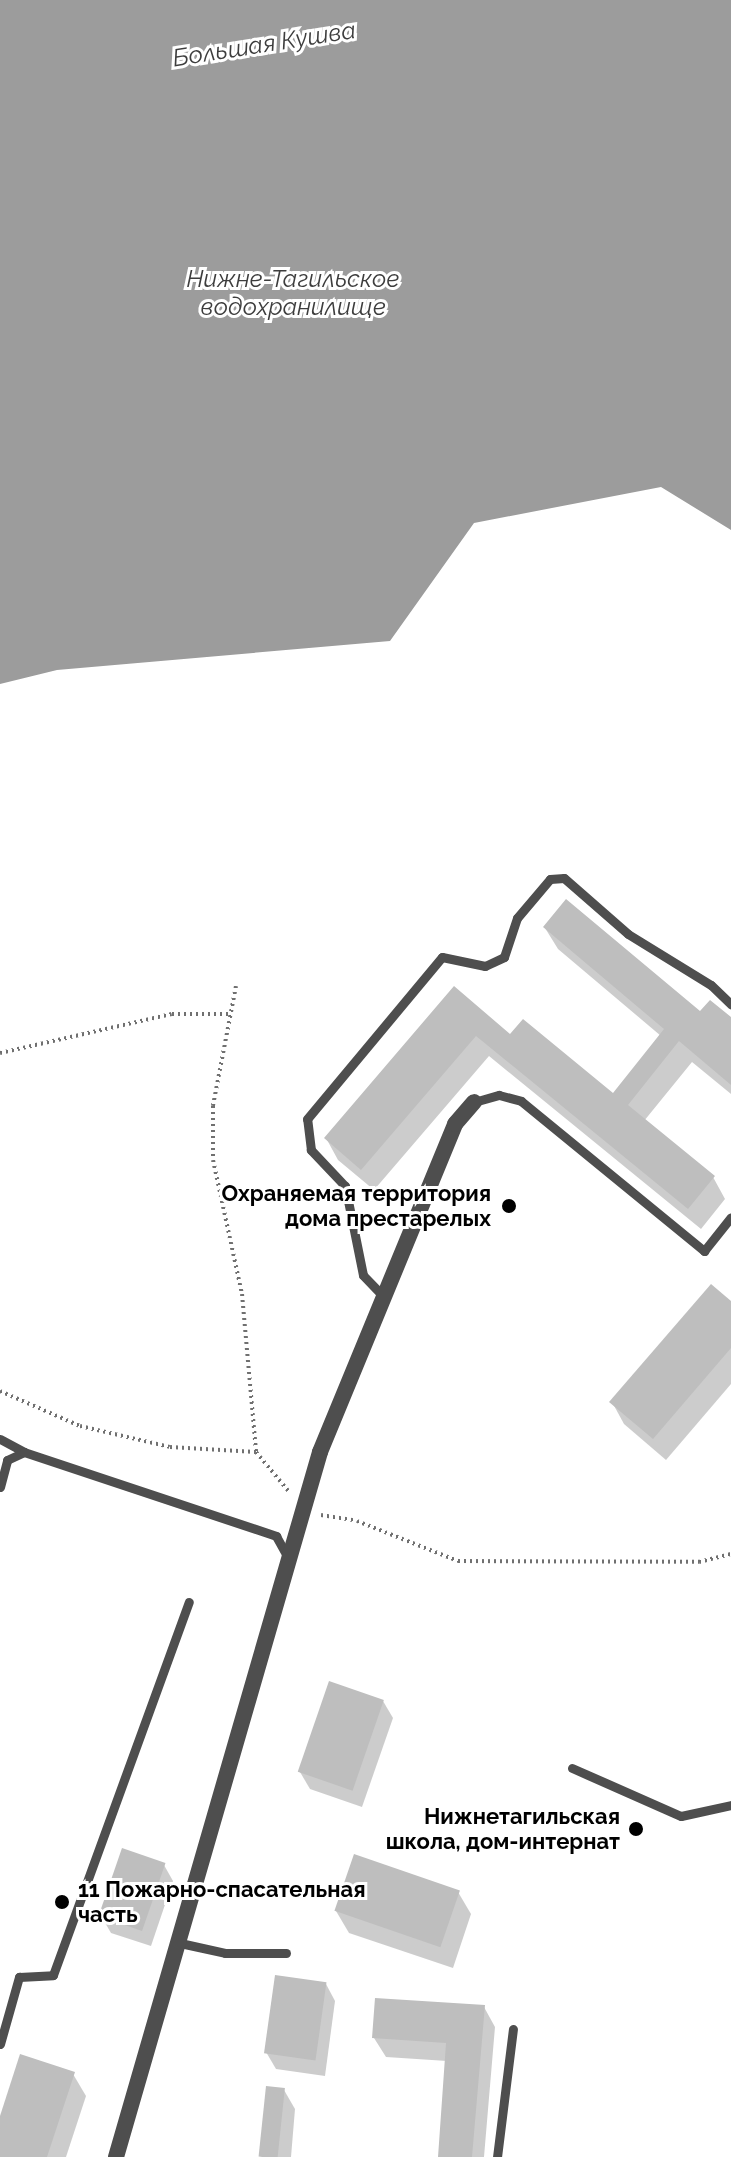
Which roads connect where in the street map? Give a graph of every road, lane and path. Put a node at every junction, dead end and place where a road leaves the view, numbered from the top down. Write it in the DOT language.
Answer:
graph roads {
  1 [pos="236,986"];
  2 [pos="731,1004"];
  3 [pos="229,1014"];
  4 [pos="0,1053"];
  5 [pos="474,1102"];
  6 [pos="731,1217"];
  7 [pos="384,1297"];
  8 [pos="0,1391"];
  9 [pos="0,1439"];
  10 [pos="24,1452"];
  11 [pos="256,1452"];
  12 [pos="0,1487"];
  13 [pos="305,1512"];
  14 [pos="731,1554"];
  15 [pos="290,1561"];
  16 [pos="189,1602"];
  17 [pos="572,1768"];
  18 [pos="731,1805"];
  19 [pos="180,1943"];
  20 [pos="286,1953"];
  21 [pos="513,2029"];
  22 [pos="0,2044"];
  23 [pos="116,2157"];
  24 [pos="497,2157"];
  1 -- 3 [label="path"];
  2 -- 7 [label="lane"];
  3 -- 4 [label="path"];
  3 -- 11 [label="path"];
  5 -- 6 [label="lane"];
  5 -- 7 [label="street"];
  7 -- 13 [label="street"];
  8 -- 11 [label="path"];
  9 -- 10 [label="lane"];
  10 -- 12 [label="lane"];
  10 -- 15 [label="lane"];
  11 -- 13 [label="path"];
  13 -- 14 [label="path"];
  13 -- 15 [label="street"];
  15 -- 19 [label="street"];
  16 -- 22 [label="lane"];
  17 -- 18 [label="lane"];
  19 -- 20 [label="lane"];
  19 -- 23 [label="street"];
  21 -- 24 [label="lane"];
}
